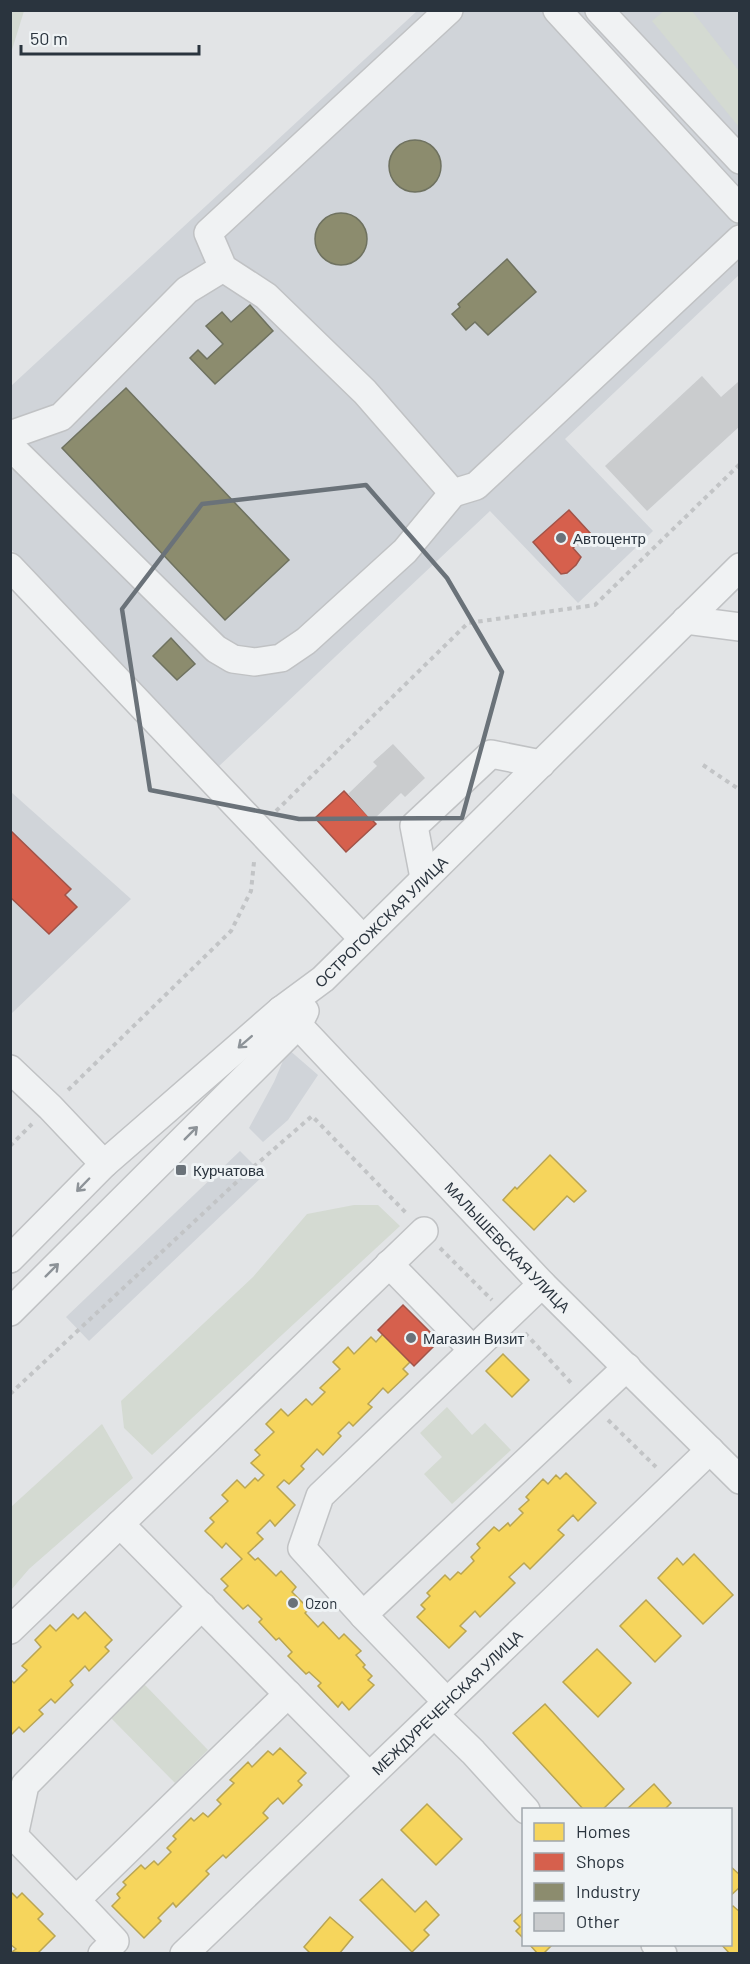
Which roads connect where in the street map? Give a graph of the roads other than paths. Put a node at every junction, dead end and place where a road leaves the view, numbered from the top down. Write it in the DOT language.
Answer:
graph roads {
  1 [pos="449,10"];
  2 [pos="557,10"];
  3 [pos="599,10"];
  4 [pos="740,160"];
  5 [pos="740,209"];
  6 [pos="740,238"];
  7 [pos="223,268"];
  8 [pos="10,435"];
  9 [pos="10,446"];
  10 [pos="453,493"];
  11 [pos="10,567"];
  12 [pos="740,567"];
  13 [pos="686,620"];
  14 [pos="740,627"];
  15 [pos="541,764"];
  16 [pos="424,878"];
  17 [pos="363,939"];
  18 [pos="290,1017"];
  19 [pos="10,1069"];
  20 [pos="104,1164"];
  21 [pos="424,1231"];
  22 [pos="10,1259"];
  23 [pos="389,1264"];
  24 [pos="542,1284"];
  25 [pos="10,1312"];
  26 [pos="472,1349"];
  27 [pos="627,1367"];
  28 [pos="711,1450"];
  29 [pos="740,1480"];
  30 [pos="120,1524"];
  31 [pos="202,1606"];
  32 [pos="363,1615"];
  33 [pos="10,1630"];
  34 [pos="288,1694"];
  35 [pos="441,1708"];
  36 [pos="369,1776"];
  37 [pos="524,1808"];
  38 [pos="76,1900"];
  39 [pos="102,1953"];
  40 [pos="184,1953"];
  1 -- 7 [label="street"];
  2 -- 5 [label="street"];
  3 -- 4 [label="street"];
  6 -- 10 [label="street"];
  7 -- 8 [label="street"];
  7 -- 10 [label="street"];
  9 -- 10 [label="street"];
  11 -- 17 [label="street"];
  12 -- 13 [label="street, ОСТРОГОЖСКАЯ УЛИЦА"];
  13 -- 14 [label="street"];
  13 -- 15 [label="street, ОСТРОГОЖСКАЯ УЛИЦА"];
  15 -- 16 [label="street, ОСТРОГОЖСКАЯ УЛИЦА"];
  15 -- 16 [label="street"];
  16 -- 17 [label="street, ОСТРОГОЖСКАЯ УЛИЦА"];
  17 -- 18 [label="street, ОСТРОГОЖСКАЯ УЛИЦА"];
  18 -- 20 [label="street, one-way"];
  18 -- 24 [label="street, МАЛЫШЕВСКАЯ УЛИЦА"];
  25 -- 18 [label="street, one-way"];
  19 -- 20 [label="street"];
  20 -- 22 [label="street, one-way"];
  21 -- 23 [label="street"];
  23 -- 26 [label="street"];
  23 -- 30 [label="street"];
  24 -- 26 [label="street"];
  24 -- 27 [label="street, МАЛЫШЕВСКАЯ УЛИЦА"];
  26 -- 32 [label="street"];
  27 -- 28 [label="street, МАЛЫШЕВСКАЯ УЛИЦА"];
  27 -- 32 [label="street"];
  28 -- 29 [label="street, МАЛЫШЕВСКАЯ УЛИЦА"];
  28 -- 35 [label="street, МЕЖДУРЕЧЕНСКАЯ УЛИЦА"];
  30 -- 31 [label="street"];
  30 -- 33 [label="street"];
  31 -- 34 [label="street"];
  31 -- 38 [label="street"];
  32 -- 35 [label="street"];
  34 -- 36 [label="street"];
  34 -- 38 [label="street"];
  35 -- 36 [label="street, МЕЖДУРЕЧЕНСКАЯ УЛИЦА"];
  35 -- 37 [label="street"];
  36 -- 40 [label="street, МЕЖДУРЕЧЕНСКАЯ УЛИЦА"];
  38 -- 39 [label="street"];
}
